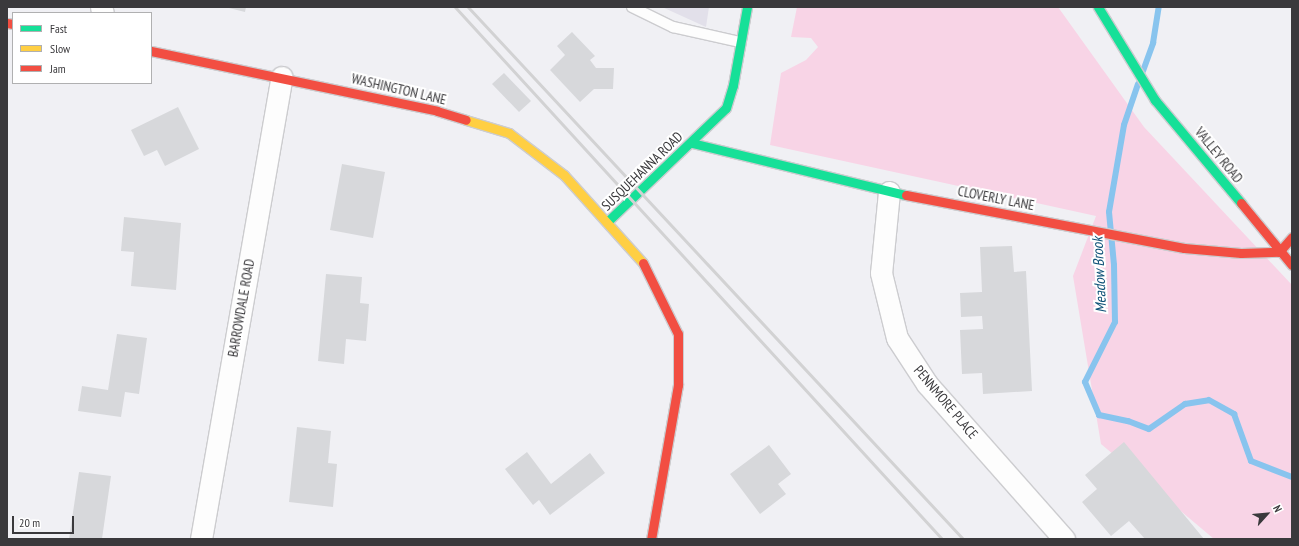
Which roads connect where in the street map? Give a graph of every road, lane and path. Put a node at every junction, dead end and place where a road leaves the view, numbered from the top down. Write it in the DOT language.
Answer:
graph roads {
  1 [pos="632,7"];
  2 [pos="747,7"];
  3 [pos="1098,7"];
  4 [pos="1094,22"];
  5 [pos="740,42"];
  6 [pos="152,51"];
  7 [pos="1128,60"];
  8 [pos="282,77"];
  9 [pos="692,143"];
  10 [pos="889,192"];
  11 [pos="608,221"];
  12 [pos="1292,237"];
  13 [pos="1279,252"];
  14 [pos="1292,265"];
  15 [pos="201,539"];
  16 [pos="651,539"];
  17 [pos="1064,539"];
  1 -- 5 [label="lane"];
  2 -- 5 [label="main road, SUSQUEHANNA ROAD"];
  3 -- 7 [label="main road, VALLEY ROAD"];
  4 -- 7 [label="main road, VALLEY ROAD"];
  5 -- 9 [label="main road, SUSQUEHANNA ROAD"];
  6 -- 8 [label="main road, WASHINGTON LANE"];
  7 -- 13 [label="main road, VALLEY ROAD"];
  8 -- 11 [label="main road, WASHINGTON LANE"];
  8 -- 15 [label="street, BARROWDALE ROAD"];
  9 -- 10 [label="main road, CLOVERLY LANE"];
  9 -- 11 [label="main road, SUSQUEHANNA ROAD"];
  10 -- 13 [label="main road, CLOVERLY LANE"];
  10 -- 17 [label="street, PENNMORE PLACE"];
  11 -- 16 [label="main road, SUSQUEHANNA ROAD"];
  12 -- 13 [label="main road"];
  13 -- 14 [label="main road, VALLEY ROAD"];
}
